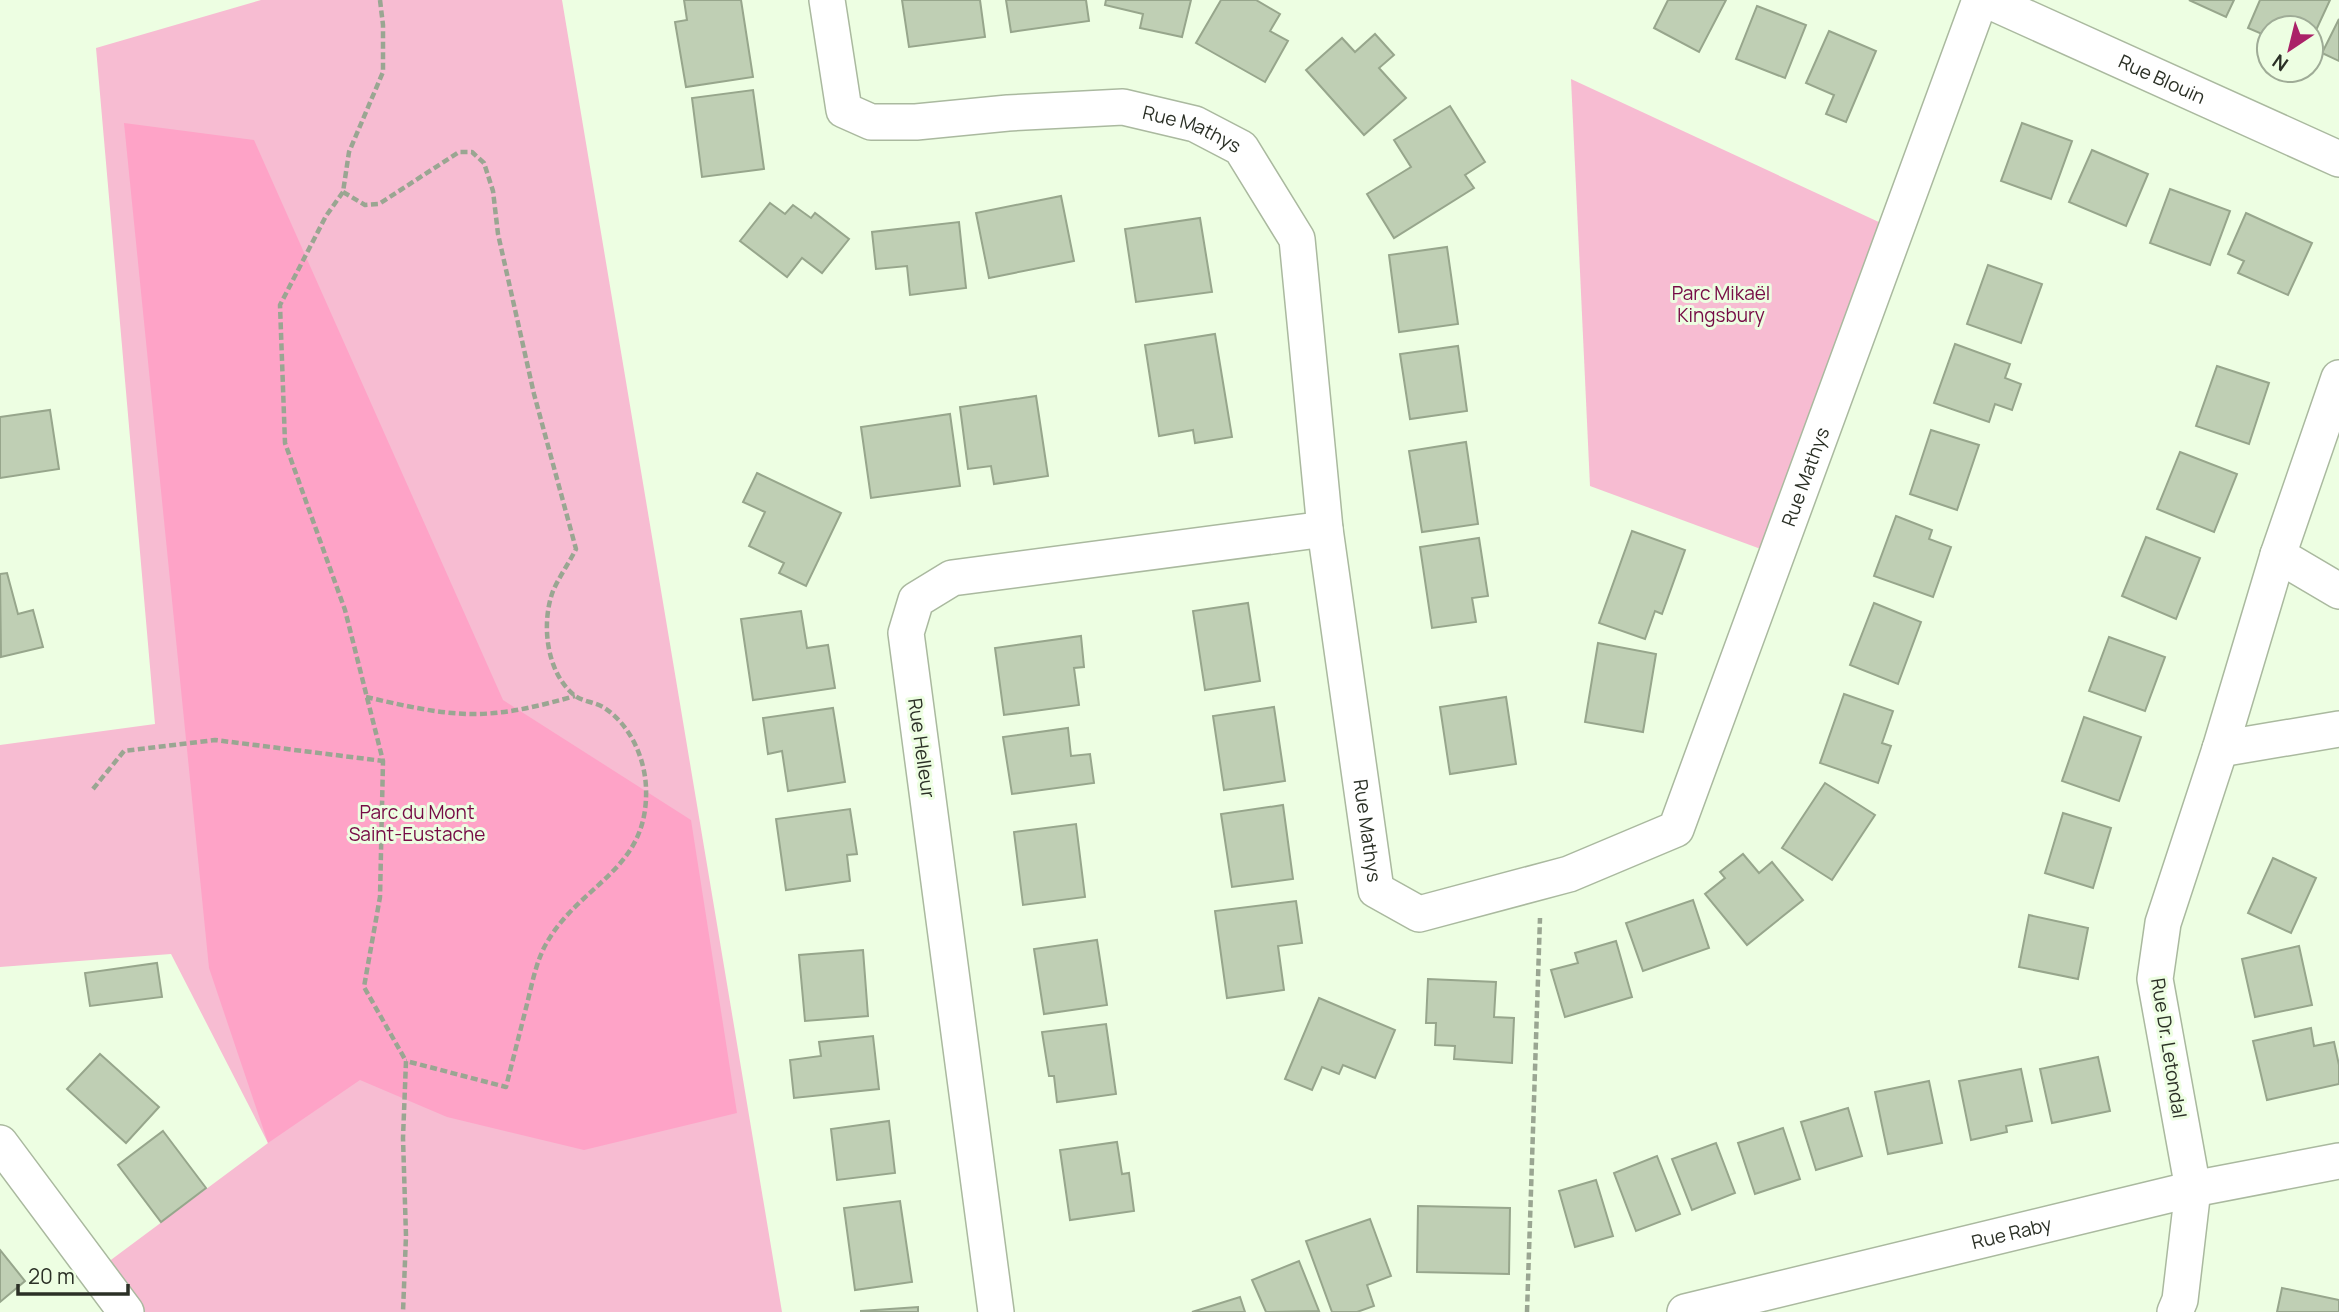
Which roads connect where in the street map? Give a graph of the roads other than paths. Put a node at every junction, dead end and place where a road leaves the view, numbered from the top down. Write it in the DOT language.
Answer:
graph roads {
  1 [pos="827,0"];
  2 [pos="1980,0"];
  3 [pos="1987,0"];
  4 [pos="2339,159"];
  5 [pos="2339,378"];
  6 [pos="1325,529"];
  7 [pos="2278,555"];
  8 [pos="2339,591"];
  9 [pos="2339,729"];
  10 [pos="2220,749"];
  11 [pos="0,1143"];
  12 [pos="2339,1161"];
  13 [pos="2193,1189"];
  14 [pos="126,1312"];
  15 [pos="996,1312"];
  16 [pos="1685,1312"];
  17 [pos="2175,1312"];
  1 -- 6 [label="street, Rue Mathys"];
  2 -- 6 [label="street, Rue Mathys"];
  3 -- 4 [label="street, Rue Blouin"];
  5 -- 7 [label="street, Rue Dr. Letondal"];
  6 -- 15 [label="street, Rue Helleur"];
  7 -- 8 [label="street"];
  7 -- 10 [label="street, Rue Dr. Letondal"];
  9 -- 10 [label="street"];
  10 -- 13 [label="street, Rue Dr. Letondal"];
  11 -- 14 [label="street"];
  12 -- 13 [label="street, Rue Raby"];
  13 -- 16 [label="street, Rue Raby"];
  13 -- 17 [label="street, Rue Dr. Letondal"];
}
